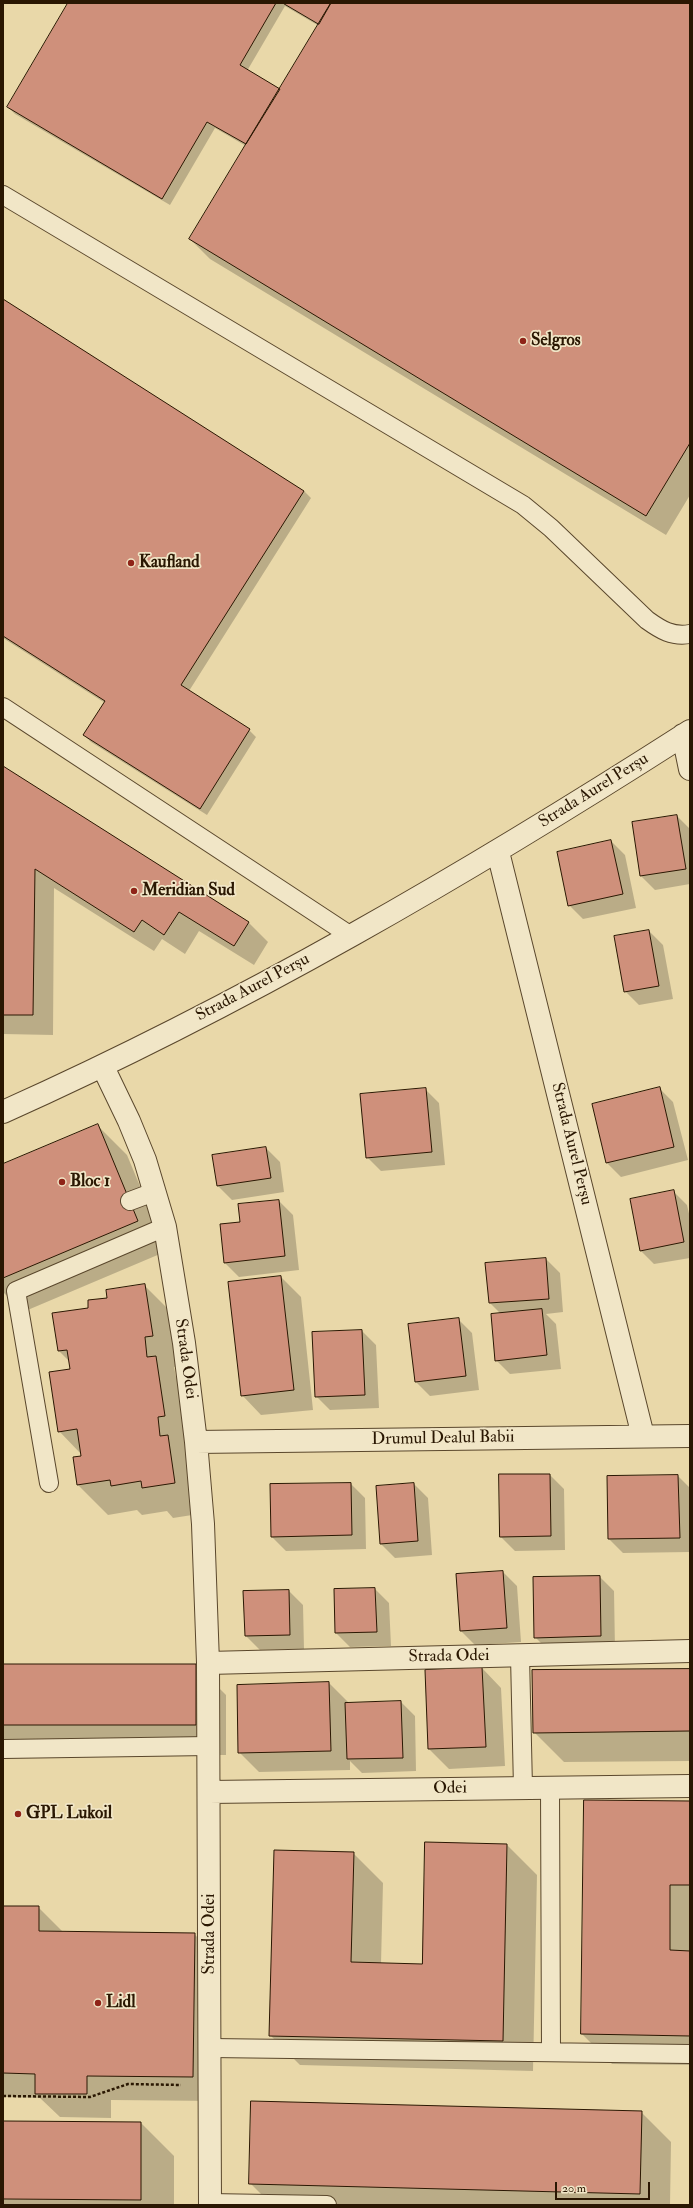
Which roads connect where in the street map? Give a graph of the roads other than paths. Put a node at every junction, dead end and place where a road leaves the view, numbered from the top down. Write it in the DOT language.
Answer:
graph roads {
  1 [pos="3,195"];
  2 [pos="690,634"];
  3 [pos="3,707"];
  4 [pos="687,733"];
  5 [pos="690,769"];
  6 [pos="498,852"];
  7 [pos="351,936"];
  8 [pos="102,1067"];
  9 [pos="3,1112"];
  10 [pos="154,1192"];
  11 [pos="130,1201"];
  12 [pos="165,1227"];
  13 [pos="643,1436"];
  14 [pos="690,1436"];
  15 [pos="196,1442"];
  16 [pos="49,1483"];
  17 [pos="690,1651"];
  18 [pos="520,1656"];
  19 [pos="208,1663"];
  20 [pos="209,1746"];
  21 [pos="3,1749"];
  22 [pos="690,1786"];
  23 [pos="523,1788"];
  24 [pos="550,1788"];
  25 [pos="209,1792"];
  26 [pos="211,2048"];
  27 [pos="551,2052"];
  28 [pos="690,2054"];
  29 [pos="210,2204"];
  30 [pos="327,2205"];
  1 -- 2 [label="lane"];
  3 -- 7 [label="lane"];
  4 -- 5 [label="street"];
  4 -- 6 [label="street, Strada Aurel Perșu"];
  6 -- 7 [label="street, Strada Aurel Perșu"];
  6 -- 13 [label="street, Strada Aurel Perșu"];
  7 -- 8 [label="street, Strada Aurel Perșu"];
  8 -- 9 [label="street, Strada Aurel Perșu"];
  8 -- 10 [label="street, Strada Odei"];
  10 -- 11 [label="lane"];
  10 -- 12 [label="street, Strada Odei"];
  12 -- 15 [label="street, Strada Odei"];
  12 -- 16 [label="lane"];
  13 -- 14 [label="street, Drumul Dealul Babii"];
  13 -- 15 [label="street, Drumul Dealul Babii"];
  15 -- 19 [label="street, Strada Odei"];
  17 -- 18 [label="street, Strada Odei"];
  18 -- 19 [label="street, Strada Odei"];
  18 -- 23 [label="lane"];
  19 -- 20 [label="street, Strada Odei"];
  20 -- 21 [label="lane"];
  20 -- 25 [label="street, Strada Odei"];
  22 -- 24 [label="street, Odei"];
  23 -- 24 [label="street, Odei"];
  23 -- 25 [label="street, Odei"];
  24 -- 27 [label="lane"];
  25 -- 26 [label="street, Strada Odei"];
  26 -- 27 [label="lane"];
  26 -- 29 [label="street, Strada Odei"];
  27 -- 28 [label="lane"];
  29 -- 30 [label="lane"];
}
